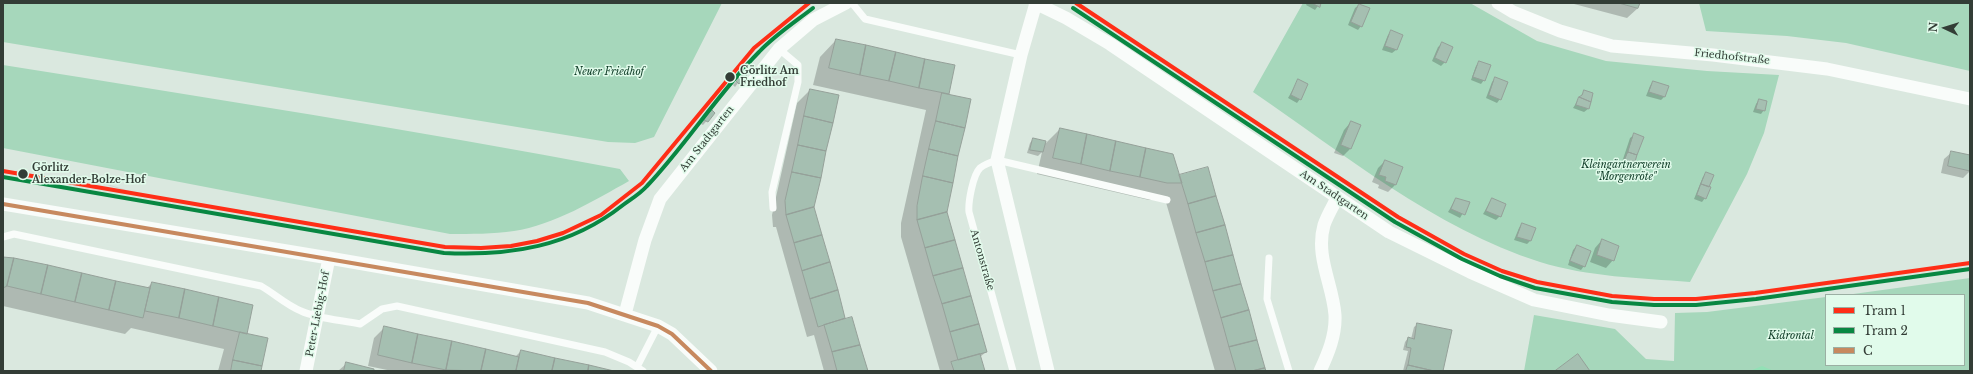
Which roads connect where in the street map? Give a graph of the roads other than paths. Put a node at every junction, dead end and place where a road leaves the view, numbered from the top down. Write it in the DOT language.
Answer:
graph roads {
  1 [pos="846,3"];
  2 [pos="852,3"];
  3 [pos="1036,3"];
  4 [pos="1498,3"];
  5 [pos="779,49"];
  6 [pos="1021,55"];
  7 [pos="1970,99"];
  8 [pos="997,160"];
  9 [pos="1337,198"];
  10 [pos="1167,200"];
  11 [pos="3,204"];
  12 [pos="773,208"];
  13 [pos="3,237"];
  14 [pos="329,258"];
  15 [pos="1269,258"];
  16 [pos="625,314"];
  17 [pos="318,315"];
  18 [pos="1661,322"];
  19 [pos="658,326"];
  20 [pos="640,369"];
  21 [pos="306,371"];
  22 [pos="711,371"];
  23 [pos="1013,371"];
  24 [pos="1048,371"];
  25 [pos="1289,371"];
  26 [pos="1320,371"];
  1 -- 5 [label="street, Am Stadtgarten"];
  2 -- 6 [label="lane"];
  3 -- 6 [label="street"];
  3 -- 9 [label="street, Am Stadtgarten"];
  4 -- 7 [label="street, Friedhofstraße"];
  5 -- 12 [label="lane"];
  5 -- 16 [label="street, Am Stadtgarten"];
  6 -- 8 [label="street"];
  8 -- 10 [label="lane"];
  8 -- 23 [label="lane, Antonstraße"];
  8 -- 24 [label="street"];
  9 -- 18 [label="street, Am Stadtgarten"];
  9 -- 26 [label="street"];
  11 -- 14 [label="street"];
  13 -- 17 [label="lane"];
  14 -- 16 [label="street"];
  14 -- 17 [label="street, Peter-Liebig-Hof"];
  15 -- 25 [label="lane"];
  16 -- 19 [label="street"];
  17 -- 20 [label="lane"];
  17 -- 21 [label="street, Peter-Liebig-Hof"];
  19 -- 20 [label="lane"];
  19 -- 22 [label="street"];
}
